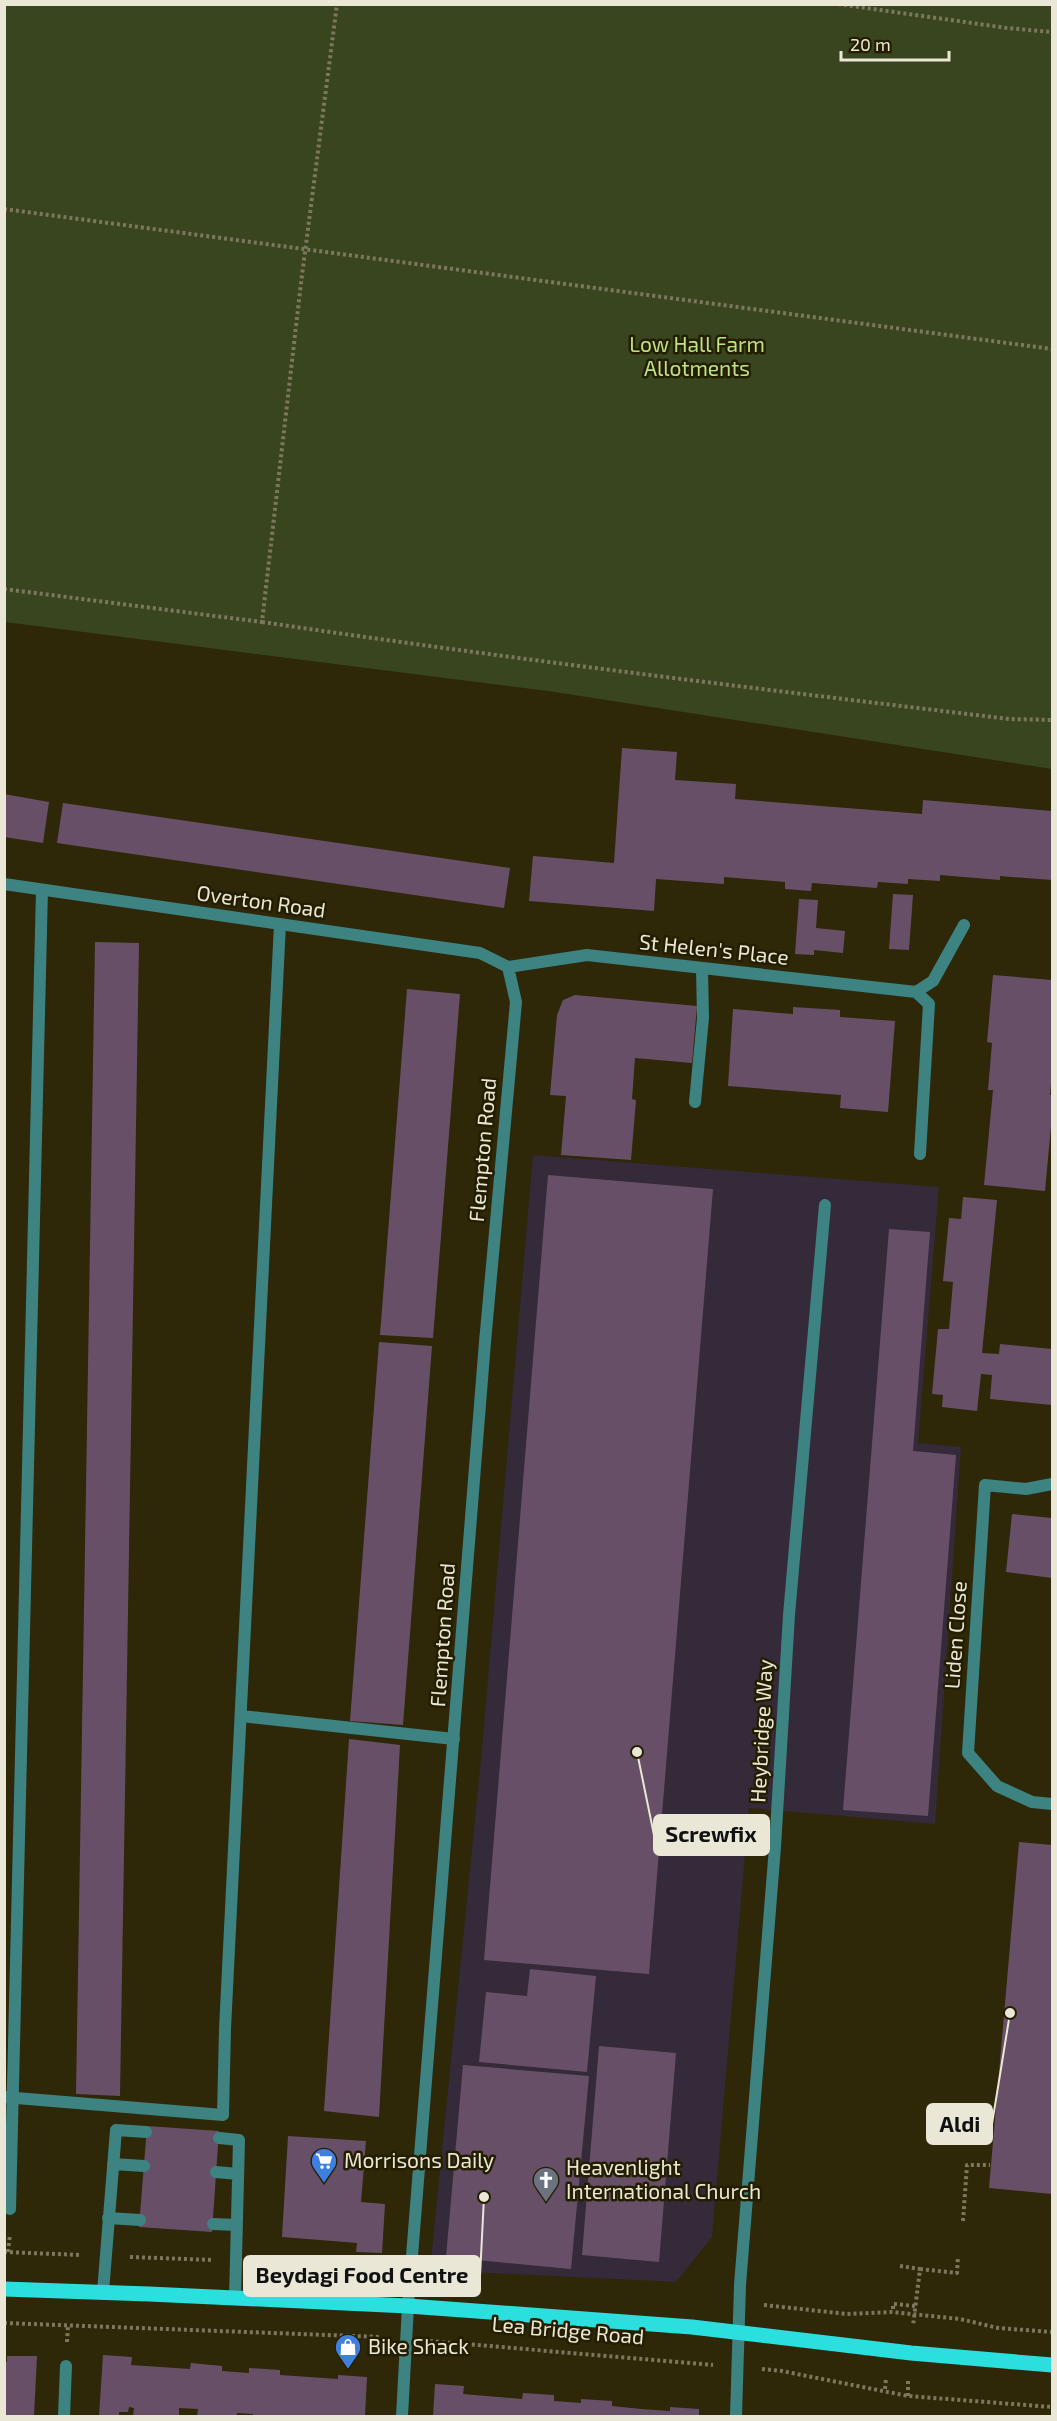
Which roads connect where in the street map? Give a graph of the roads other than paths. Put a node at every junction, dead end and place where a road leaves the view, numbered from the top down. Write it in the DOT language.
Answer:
graph roads {
  1 [pos="4,884"];
  2 [pos="42,890"];
  3 [pos="280,924"];
  4 [pos="964,925"];
  5 [pos="508,967"];
  6 [pos="702,968"];
  7 [pos="916,992"];
  8 [pos="694,1102"];
  9 [pos="920,1154"];
  10 [pos="825,1204"];
  11 [pos="1053,1484"];
  12 [pos="241,1716"];
  13 [pos="454,1739"];
  14 [pos="1053,1804"];
  15 [pos="9,2097"];
  16 [pos="146,2132"];
  17 [pos="219,2138"];
  18 [pos="113,2164"];
  19 [pos="144,2166"];
  20 [pos="216,2172"];
  21 [pos="238,2174"];
  22 [pos="10,2209"];
  23 [pos="108,2218"];
  24 [pos="140,2220"];
  25 [pos="213,2223"];
  26 [pos="237,2225"];
  27 [pos="4,2289"];
  28 [pos="104,2292"];
  29 [pos="235,2298"];
  30 [pos="408,2306"];
  31 [pos="737,2332"];
  32 [pos="1053,2365"];
  33 [pos="66,2366"];
  34 [pos="64,2416"];
  35 [pos="402,2416"];
  36 [pos="736,2416"];
  1 -- 2 [label="street, Overton Road"];
  2 -- 3 [label="street, Overton Road"];
  2 -- 15 [label="street"];
  3 -- 5 [label="street, Overton Road"];
  3 -- 12 [label="street"];
  4 -- 7 [label="street"];
  5 -- 6 [label="street, St Helen's Place"];
  5 -- 13 [label="street, Flempton Road"];
  6 -- 7 [label="street, St Helen's Place"];
  6 -- 8 [label="street"];
  7 -- 9 [label="street"];
  10 -- 31 [label="street, Heybridge Way"];
  11 -- 14 [label="street, Liden Close"];
  12 -- 13 [label="street"];
  12 -- 15 [label="street"];
  13 -- 30 [label="street, Flempton Road"];
  15 -- 22 [label="street"];
  16 -- 18 [label="street"];
  17 -- 21 [label="street"];
  18 -- 19 [label="street"];
  18 -- 23 [label="street"];
  20 -- 21 [label="street"];
  21 -- 26 [label="street"];
  23 -- 24 [label="street"];
  23 -- 28 [label="street"];
  25 -- 26 [label="street"];
  26 -- 29 [label="street"];
  27 -- 28 [label="main road, Lea Bridge Road"];
  28 -- 29 [label="main road, Lea Bridge Road"];
  29 -- 30 [label="main road, Lea Bridge Road"];
  30 -- 31 [label="main road, Lea Bridge Road"];
  30 -- 35 [label="street, Flempton Road"];
  31 -- 32 [label="main road, Lea Bridge Road"];
  31 -- 36 [label="street, Heybridge Way"];
  33 -- 34 [label="street"];
}
